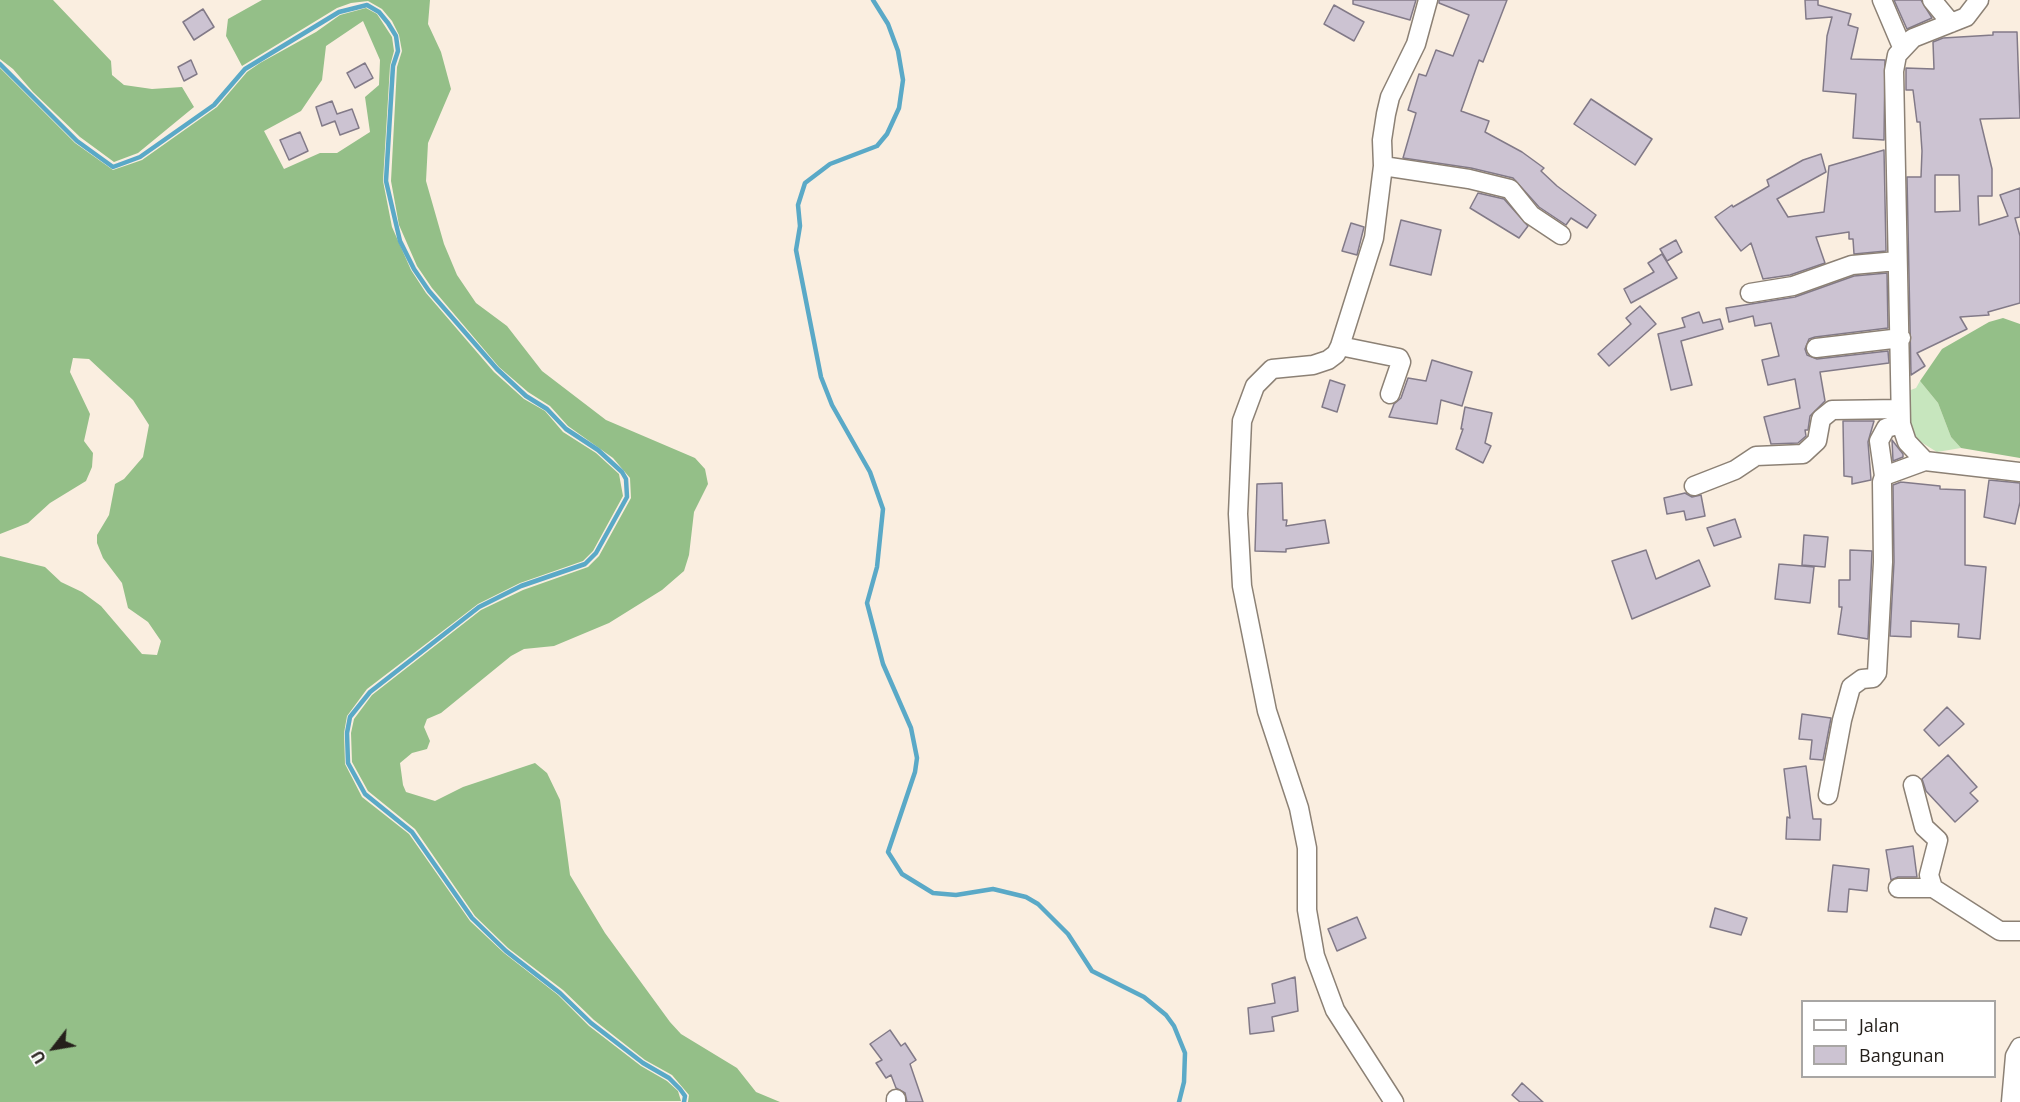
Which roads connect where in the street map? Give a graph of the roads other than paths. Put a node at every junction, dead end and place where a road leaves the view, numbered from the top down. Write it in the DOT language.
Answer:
graph roads {
  1 [pos="1428,0"];
  2 [pos="1882,0"];
  3 [pos="1932,0"];
  4 [pos="1979,0"];
  5 [pos="1951,23"];
  6 [pos="1902,47"];
  7 [pos="1383,166"];
  8 [pos="1561,235"];
  9 [pos="1897,261"];
  10 [pos="1750,293"];
  11 [pos="1901,338"];
  12 [pos="1340,346"];
  13 [pos="1816,348"];
  14 [pos="1390,394"];
  15 [pos="1901,416"];
  16 [pos="1925,461"];
  17 [pos="2020,472"];
  18 [pos="1884,476"];
  19 [pos="1694,486"];
  20 [pos="1913,785"];
  21 [pos="1828,795"];
  22 [pos="1898,888"];
  23 [pos="1933,888"];
  24 [pos="2020,930"];
  25 [pos="2020,1047"];
  26 [pos="1394,1102"];
  27 [pos="2011,1102"];
  1 -- 7 [label="street"];
  2 -- 6 [label="street"];
  3 -- 5 [label="street"];
  4 -- 5 [label="street"];
  5 -- 6 [label="street"];
  6 -- 9 [label="street"];
  7 -- 8 [label="street"];
  7 -- 12 [label="street"];
  9 -- 10 [label="street"];
  9 -- 11 [label="street"];
  11 -- 13 [label="street"];
  11 -- 15 [label="street"];
  12 -- 14 [label="street"];
  12 -- 26 [label="street"];
  15 -- 16 [label="street"];
  15 -- 18 [label="street"];
  15 -- 19 [label="street"];
  16 -- 17 [label="street"];
  16 -- 18 [label="street"];
  18 -- 21 [label="street"];
  20 -- 23 [label="street"];
  22 -- 23 [label="street"];
  23 -- 24 [label="street"];
  25 -- 27 [label="street"];
}
